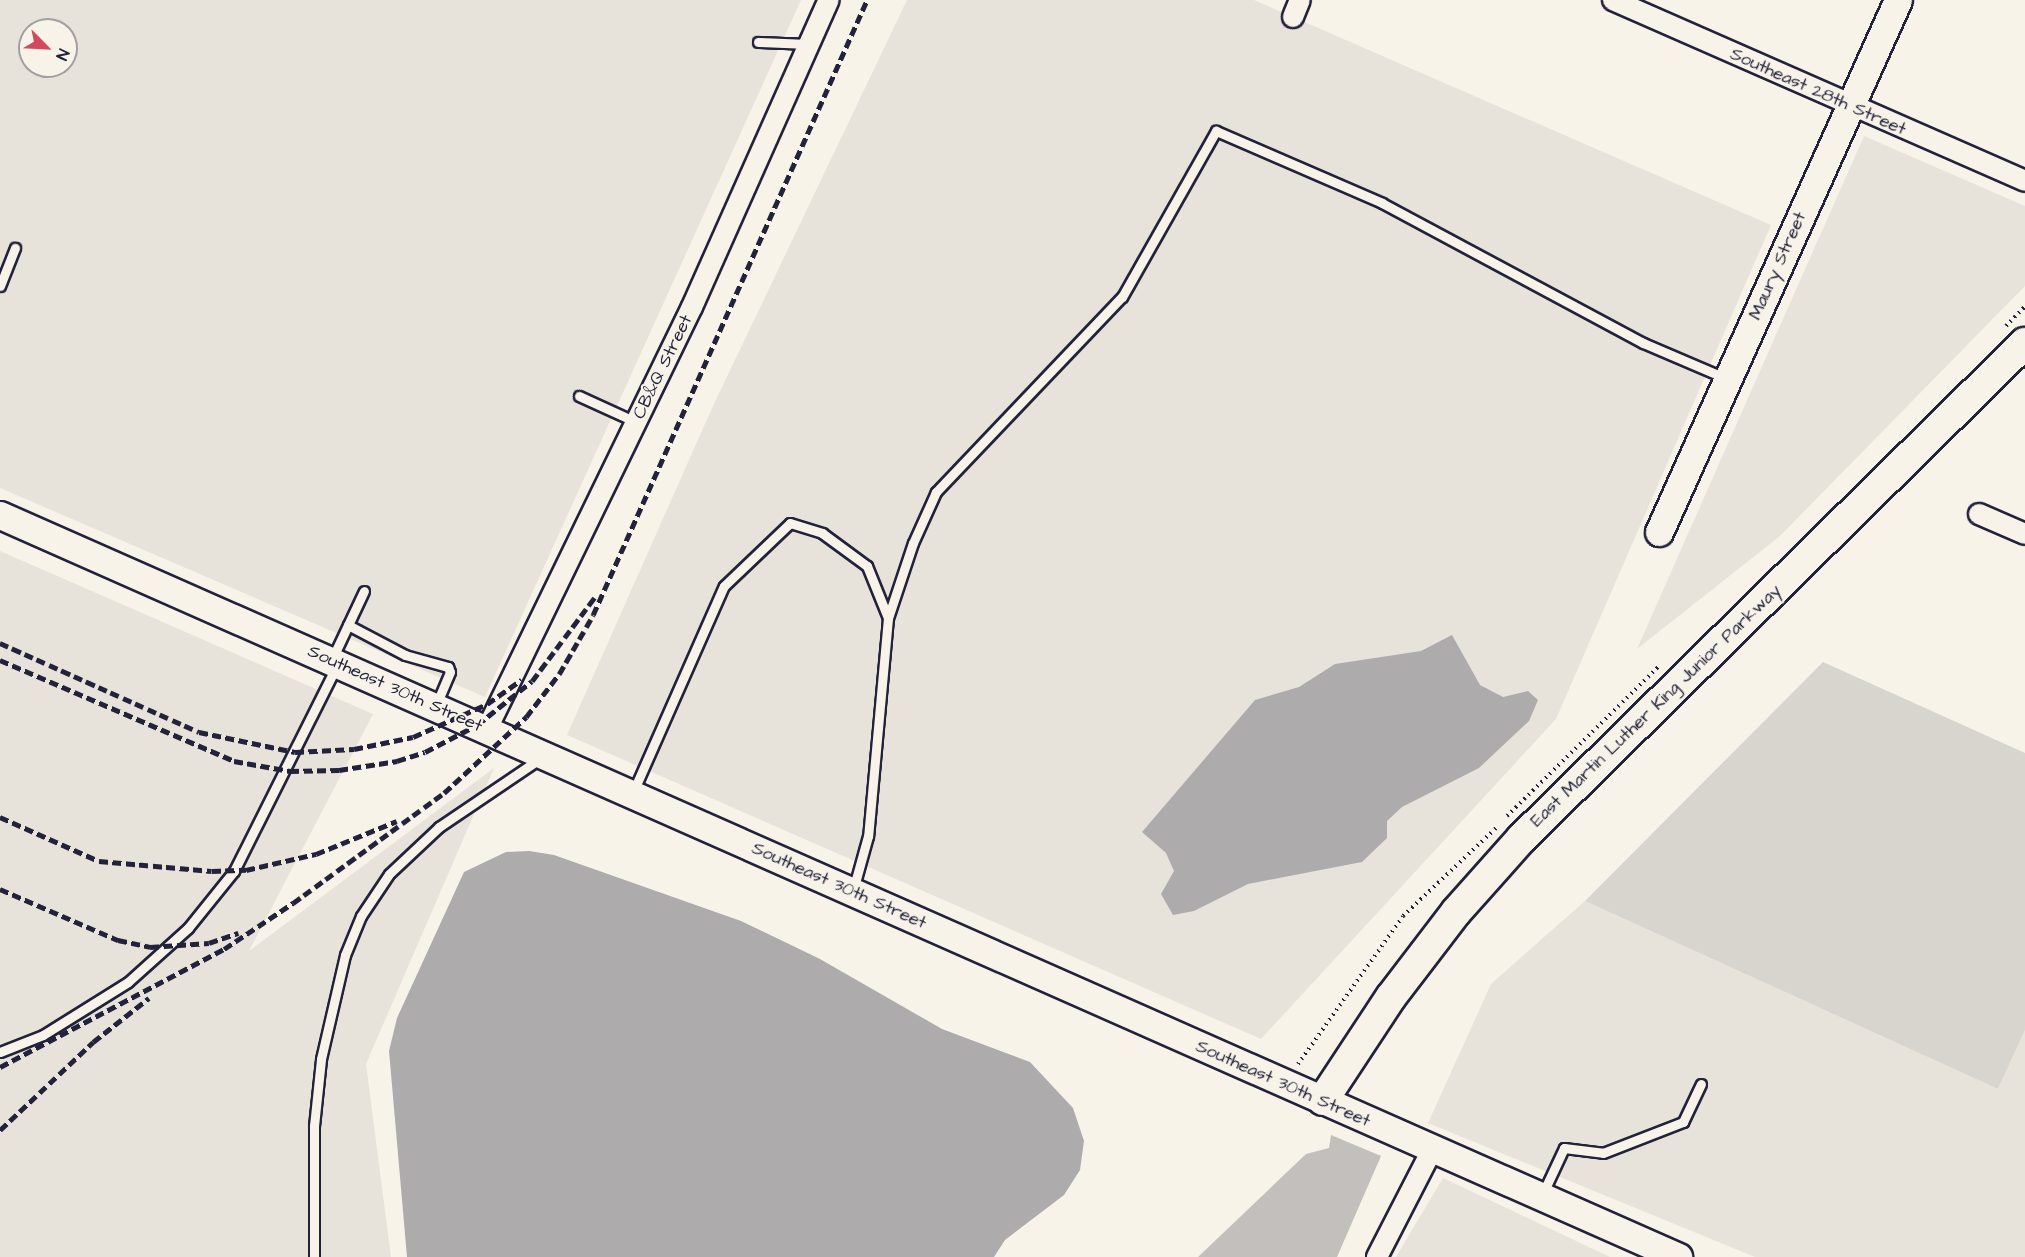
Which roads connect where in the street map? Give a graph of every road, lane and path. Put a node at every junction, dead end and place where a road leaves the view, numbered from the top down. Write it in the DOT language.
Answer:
graph roads {
  1 [pos="830,0"];
  2 [pos="1613,0"];
  3 [pos="1898,0"];
  4 [pos="758,42"];
  5 [pos="810,44"];
  6 [pos="1849,106"];
  7 [pos="2025,181"];
  8 [pos="15,248"];
  9 [pos="0,286"];
  10 [pos="2025,343"];
  11 [pos="1728,379"];
  12 [pos="579,396"];
  13 [pos="636,422"];
  14 [pos="1978,514"];
  15 [pos="0,515"];
  16 [pos="1659,532"];
  17 [pos="2025,534"];
  18 [pos="364,591"];
  19 [pos="888,618"];
  20 [pos="348,625"];
  21 [pos="335,662"];
  22 [pos="435,706"];
  23 [pos="487,729"];
  24 [pos="546,756"];
  25 [pos="632,794"];
  26 [pos="852,892"];
  27 [pos="0,1052"];
  28 [pos="1701,1084"];
  29 [pos="1323,1100"];
  30 [pos="1432,1150"];
  31 [pos="1540,1197"];
  32 [pos="314,1257"];
  33 [pos="1377,1257"];
  34 [pos="1678,1257"];
  1 -- 5 [label="street, CB&Q Street"];
  2 -- 6 [label="street, Southeast 28th Street"];
  3 -- 6 [label="main road, Maury Street"];
  4 -- 5 [label="lane"];
  5 -- 13 [label="street, CB&Q Street"];
  6 -- 7 [label="street, Southeast 28th Street"];
  6 -- 11 [label="main road, Maury Street"];
  8 -- 9 [label="lane"];
  10 -- 29 [label="main road, East Martin Luther King Junior Parkway"];
  11 -- 16 [label="main road, Maury Street"];
  11 -- 19 [label="lane"];
  12 -- 13 [label="lane"];
  13 -- 23 [label="street, CB&Q Street"];
  14 -- 17 [label="street"];
  15 -- 21 [label="main road, Southeast 30th Street"];
  18 -- 20 [label="lane"];
  19 -- 25 [label="lane"];
  19 -- 26 [label="lane"];
  20 -- 21 [label="lane"];
  20 -- 22 [label="lane"];
  21 -- 22 [label="main road, Southeast 30th Street"];
  21 -- 27 [label="lane"];
  22 -- 23 [label="main road, Southeast 30th Street"];
  23 -- 24 [label="main road, Southeast 30th Street"];
  24 -- 25 [label="main road, Southeast 30th Street"];
  24 -- 32 [label="lane"];
  25 -- 26 [label="main road, Southeast 30th Street"];
  26 -- 29 [label="main road, Southeast 30th Street"];
  28 -- 31 [label="lane"];
  29 -- 30 [label="main road, Southeast 30th Street"];
  30 -- 31 [label="main road, Southeast 30th Street"];
  30 -- 33 [label="street"];
  31 -- 34 [label="main road, Southeast 30th Street"];
}
